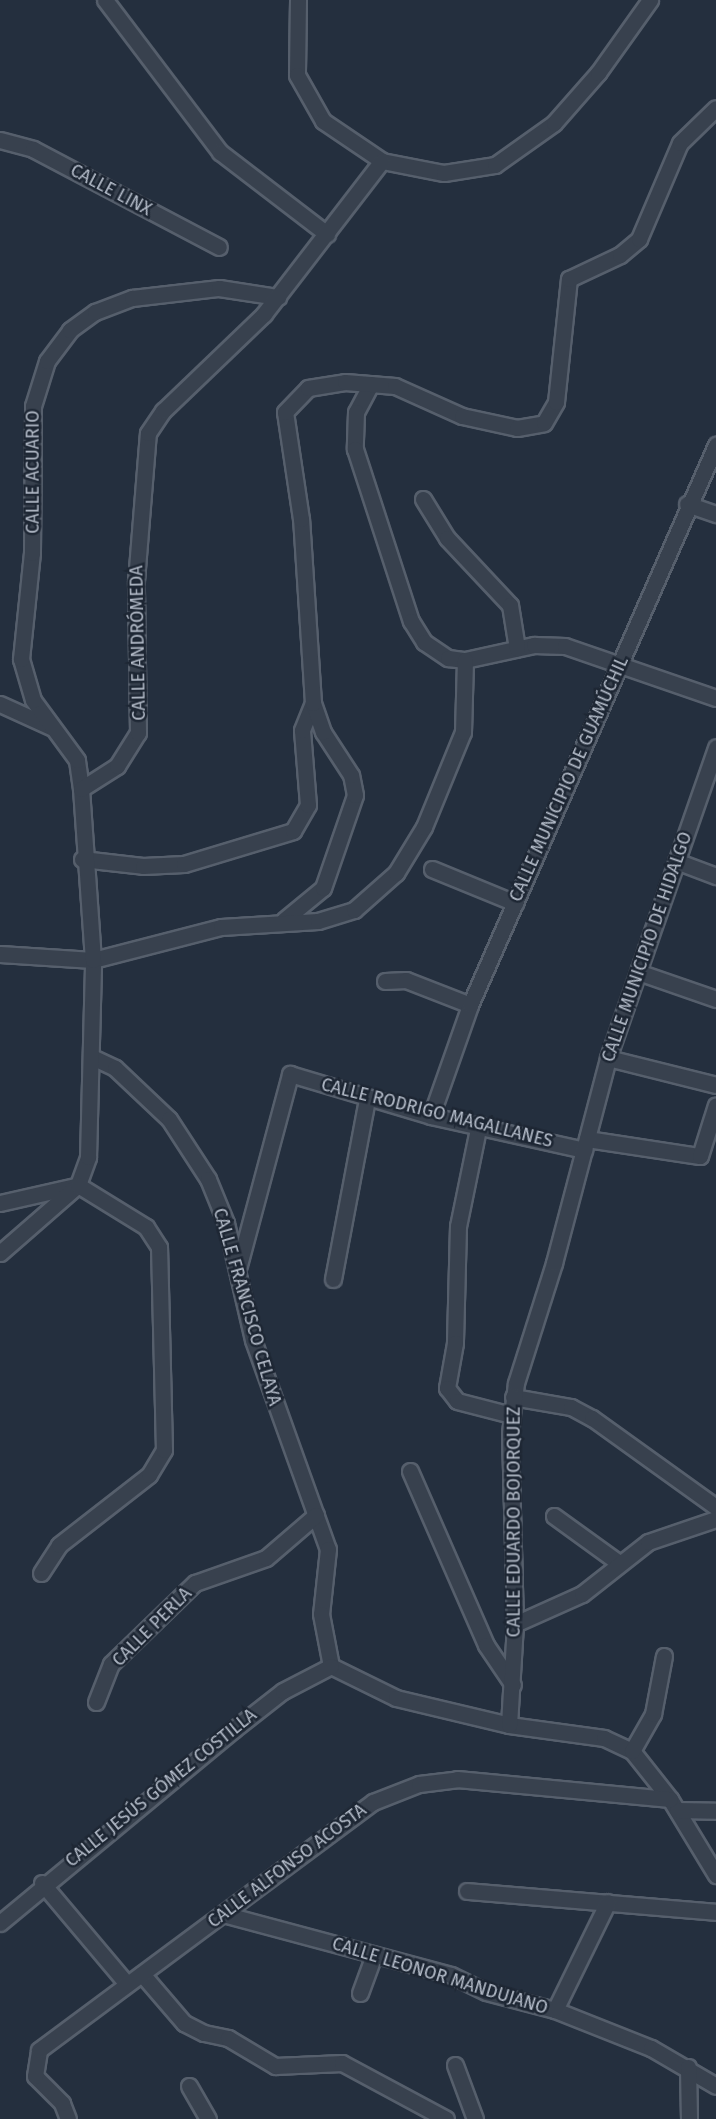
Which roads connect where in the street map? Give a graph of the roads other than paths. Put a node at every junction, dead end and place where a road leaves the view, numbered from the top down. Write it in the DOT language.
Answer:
graph roads {
  1 [pos="105,0"];
  2 [pos="298,0"];
  3 [pos="650,0"];
  4 [pos="716,108"];
  5 [pos="0,140"];
  6 [pos="381,161"];
  7 [pos="327,234"];
  8 [pos="219,247"];
  9 [pos="278,297"];
  10 [pos="371,384"];
  11 [pos="716,445"];
  12 [pos="423,499"];
  13 [pos="687,504"];
  14 [pos="716,514"];
  15 [pos="516,648"];
  16 [pos="465,660"];
  17 [pos="619,665"];
  18 [pos="716,698"];
  19 [pos="0,704"];
  20 [pos="313,704"];
  21 [pos="53,728"];
  22 [pos="715,751"];
  23 [pos="81,789"];
  24 [pos="82,859"];
  25 [pos="676,861"];
  26 [pos="432,869"];
  27 [pos="716,876"];
  28 [pos="515,903"];
  29 [pos="284,920"];
  30 [pos="0,954"];
  31 [pos="93,960"];
  32 [pos="638,972"];
  33 [pos="385,981"];
  34 [pos="716,999"];
  35 [pos="471,1005"];
  36 [pos="94,1058"];
  37 [pos="608,1058"];
  38 [pos="716,1085"];
  39 [pos="367,1099"];
  40 [pos="716,1106"];
  41 [pos="431,1116"];
  42 [pos="479,1124"];
  43 [pos="586,1144"];
  44 [pos="78,1185"];
  45 [pos="0,1203"];
  46 [pos="0,1253"];
  47 [pos="239,1266"];
  48 [pos="333,1279"];
  49 [pos="513,1397"];
  50 [pos="511,1415"];
  51 [pos="410,1471"];
  52 [pos="716,1507"];
  53 [pos="316,1515"];
  54 [pos="554,1516"];
  55 [pos="716,1519"];
  56 [pos="619,1563"];
  57 [pos="41,1573"];
  58 [pos="515,1624"];
  59 [pos="664,1656"];
  60 [pos="331,1666"];
  61 [pos="513,1685"];
  62 [pos="96,1701"];
  63 [pos="509,1725"];
  64 [pos="632,1751"];
  65 [pos="674,1805"];
  66 [pos="716,1811"];
  67 [pos="716,1875"];
  68 [pos="42,1883"];
  69 [pos="467,1891"];
  70 [pos="608,1902"];
  71 [pos="716,1912"];
  72 [pos="223,1914"];
  73 [pos="0,1923"];
  74 [pos="374,1955"];
  75 [pos="142,1974"];
  76 [pos="127,1984"];
  77 [pos="360,1993"];
  78 [pos="555,2010"];
  79 [pos="455,2065"];
  80 [pos="688,2067"];
  81 [pos="189,2086"];
  82 [pos="716,2086"];
  83 [pos="68,2119"];
  84 [pos="208,2119"];
  85 [pos="446,2119"];
  86 [pos="475,2119"];
  87 [pos="689,2119"];
  1 -- 7 [label="street"];
  2 -- 6 [label="street"];
  3 -- 6 [label="street"];
  4 -- 10 [label="street"];
  5 -- 8 [label="street, CALLE LINX"];
  6 -- 7 [label="street, CALLE ANDRÓMEDA"];
  7 -- 9 [label="street, CALLE ANDRÓMEDA"];
  9 -- 21 [label="street, CALLE ACUARIO"];
  9 -- 23 [label="street, CALLE ANDRÓMEDA"];
  10 -- 16 [label="street"];
  10 -- 20 [label="street"];
  11 -- 13 [label="street, CALLE MUNICIPIO DE GUAMÚCHIL"];
  12 -- 15 [label="street"];
  13 -- 14 [label="street"];
  13 -- 17 [label="street, CALLE MUNICIPIO DE GUAMÚCHIL"];
  15 -- 16 [label="street"];
  15 -- 17 [label="street"];
  16 -- 29 [label="street"];
  17 -- 18 [label="street"];
  17 -- 28 [label="street, CALLE MUNICIPIO DE GUAMÚCHIL"];
  19 -- 21 [label="street"];
  20 -- 24 [label="street"];
  20 -- 29 [label="street"];
  21 -- 23 [label="street, CALLE ACUARIO"];
  22 -- 25 [label="street, CALLE MUNICIPIO DE HIDALGO"];
  23 -- 24 [label="street"];
  24 -- 31 [label="street"];
  25 -- 27 [label="street"];
  25 -- 32 [label="street, CALLE MUNICIPIO DE HIDALGO"];
  26 -- 28 [label="street"];
  28 -- 35 [label="street, CALLE MUNICIPIO DE GUAMÚCHIL"];
  29 -- 31 [label="street"];
  30 -- 31 [label="street"];
  31 -- 36 [label="street"];
  32 -- 34 [label="street"];
  32 -- 37 [label="street, CALLE MUNICIPIO DE HIDALGO"];
  33 -- 35 [label="street"];
  35 -- 41 [label="street, CALLE MUNICIPIO DE GUAMÚCHIL"];
  36 -- 44 [label="street"];
  36 -- 47 [label="street, CALLE FRANCISCO CELAYA"];
  37 -- 38 [label="street"];
  37 -- 43 [label="street, CALLE MUNICIPIO DE HIDALGO"];
  39 -- 41 [label="street, CALLE RODRIGO MAGALLANES"];
  39 -- 47 [label="street, CALLE RODRIGO MAGALLANES"];
  39 -- 48 [label="street"];
  40 -- 43 [label="street, CALLE RODRIGO MAGALLANES"];
  41 -- 42 [label="street, CALLE RODRIGO MAGALLANES"];
  42 -- 43 [label="street, CALLE RODRIGO MAGALLANES"];
  42 -- 50 [label="street"];
  43 -- 49 [label="street, CALLE EDUARDO BOJORQUEZ"];
  44 -- 45 [label="street"];
  44 -- 46 [label="street"];
  44 -- 57 [label="street"];
  47 -- 53 [label="street, CALLE FRANCISCO CELAYA"];
  49 -- 50 [label="street, CALLE EDUARDO BOJORQUEZ"];
  49 -- 52 [label="street"];
  50 -- 58 [label="street, CALLE EDUARDO BOJORQUEZ"];
  51 -- 61 [label="street"];
  53 -- 60 [label="street, CALLE FRANCISCO CELAYA"];
  53 -- 62 [label="street, CALLE PERLA"];
  54 -- 56 [label="street"];
  55 -- 56 [label="street"];
  56 -- 58 [label="street"];
  58 -- 61 [label="street, CALLE EDUARDO BOJORQUEZ"];
  59 -- 64 [label="street"];
  60 -- 63 [label="street"];
  60 -- 68 [label="street, CALLE JESÚS GÓMEZ COSTILLA"];
  61 -- 63 [label="street, CALLE EDUARDO BOJORQUEZ"];
  63 -- 64 [label="street"];
  64 -- 65 [label="street"];
  65 -- 66 [label="street, CALLE ALFONSO ACOSTA"];
  65 -- 67 [label="street"];
  65 -- 72 [label="street, CALLE ALFONSO ACOSTA"];
  68 -- 73 [label="street, CALLE JESÚS GÓMEZ COSTILLA"];
  68 -- 76 [label="street"];
  69 -- 70 [label="street"];
  70 -- 71 [label="street"];
  70 -- 78 [label="street"];
  72 -- 74 [label="street, CALLE LEONOR MANDUJANO"];
  72 -- 75 [label="street, CALLE ALFONSO ACOSTA"];
  74 -- 77 [label="street"];
  74 -- 78 [label="street, CALLE LEONOR MANDUJANO"];
  75 -- 76 [label="street, CALLE ALFONSO ACOSTA"];
  75 -- 85 [label="street"];
  76 -- 83 [label="street, CALLE ALFONSO ACOSTA"];
  78 -- 80 [label="street, CALLE LEONOR MANDUJANO"];
  79 -- 86 [label="street"];
  80 -- 82 [label="street, CALLE LEONOR MANDUJANO"];
  80 -- 87 [label="street"];
  81 -- 84 [label="street"];
}
